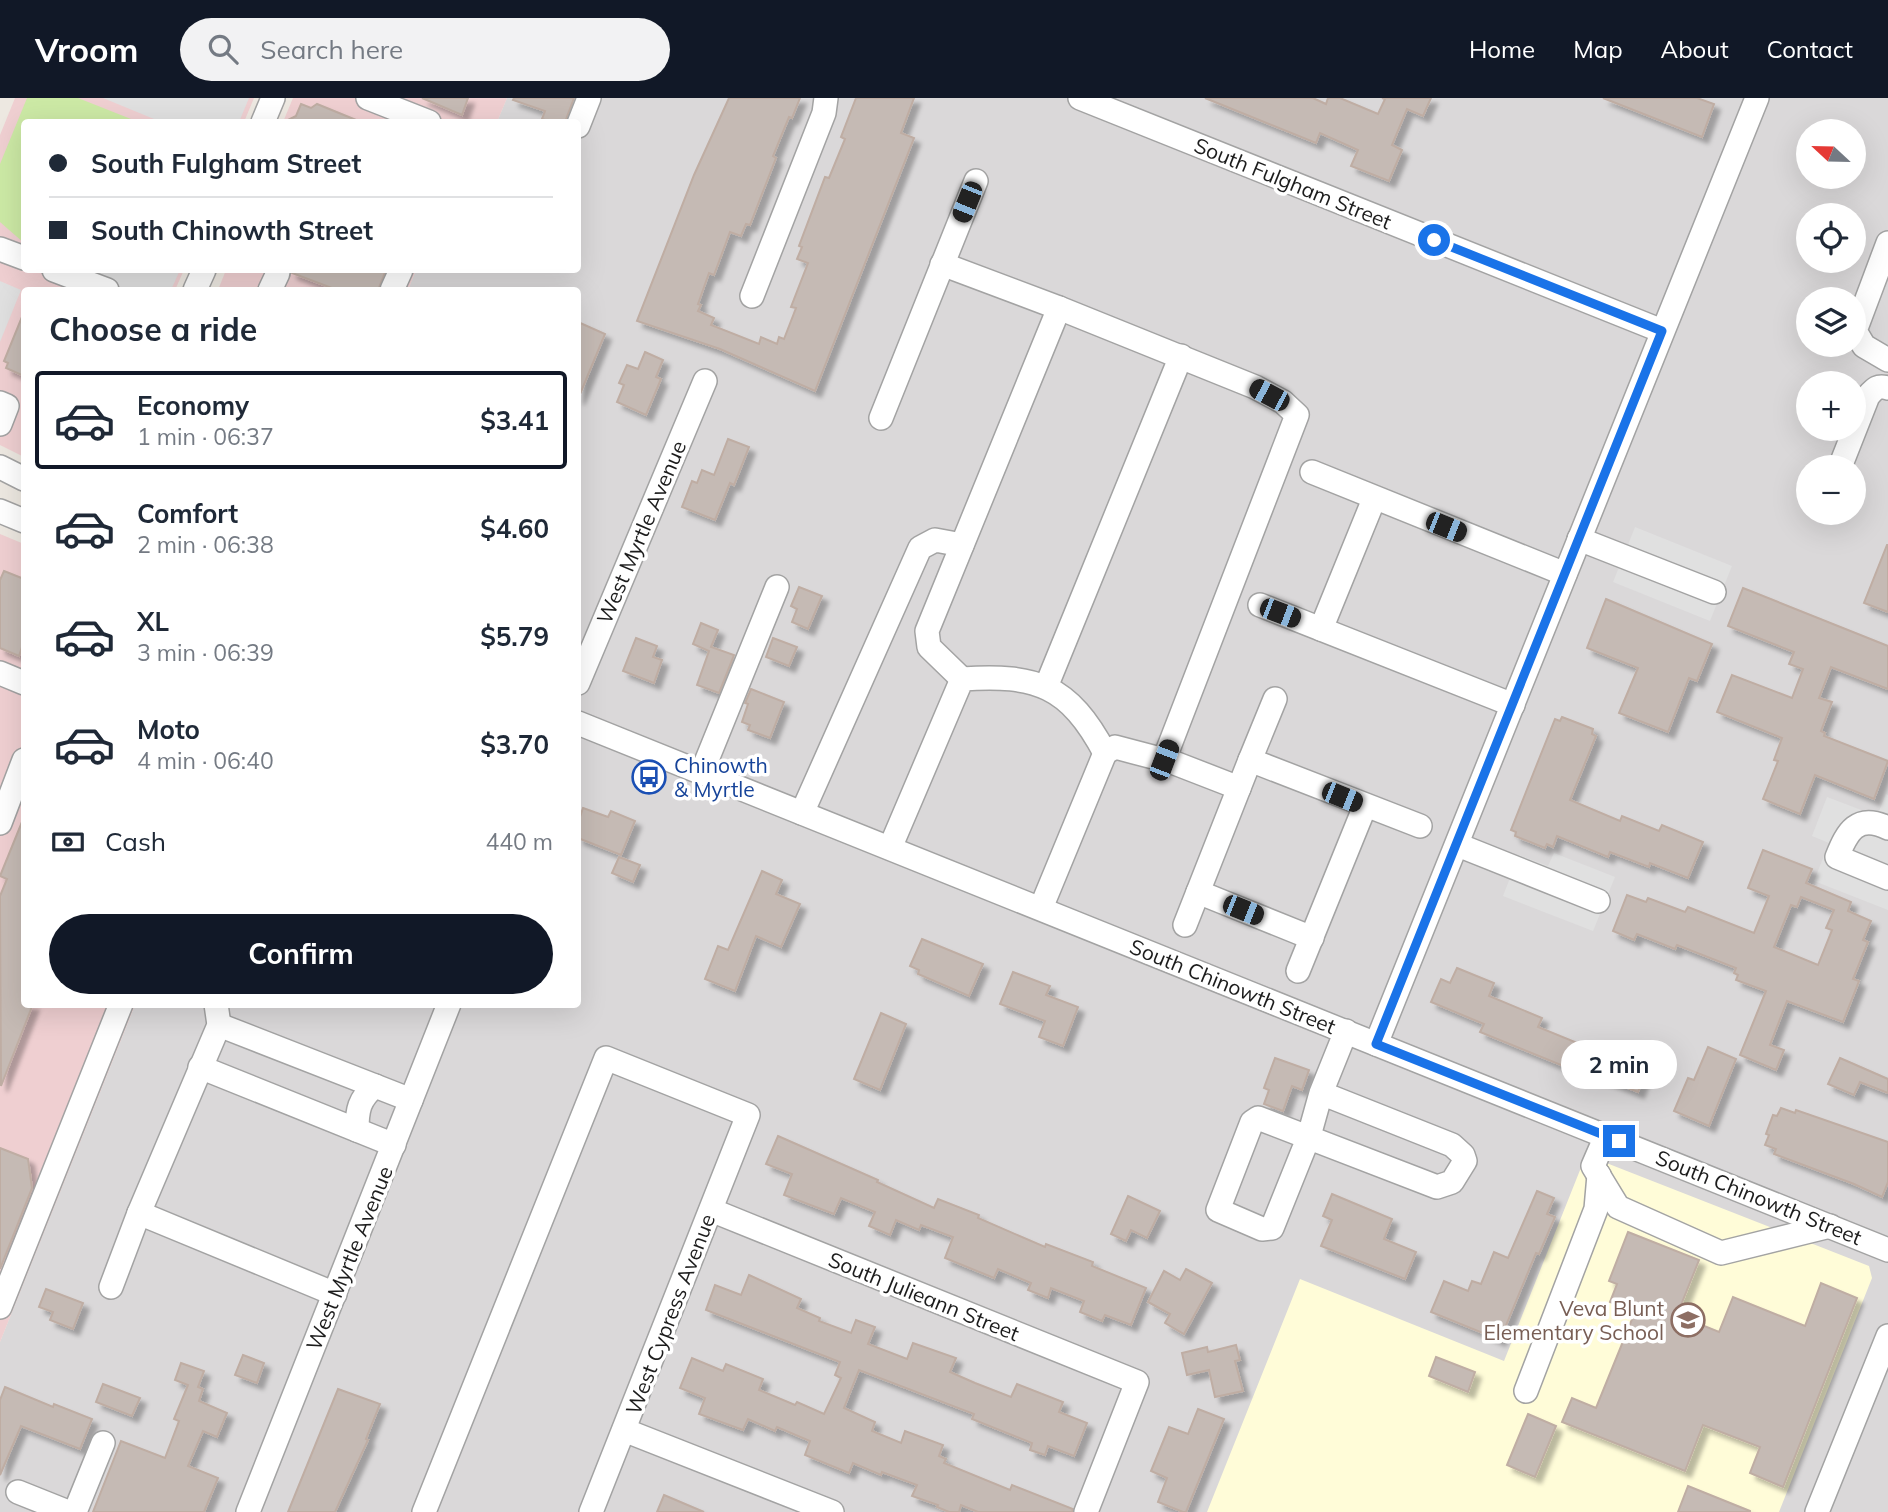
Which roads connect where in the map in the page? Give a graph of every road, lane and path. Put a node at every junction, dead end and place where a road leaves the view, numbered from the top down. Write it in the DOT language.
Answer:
graph roads {
  1 [pos="273,98"];
  2 [pos="368,98"];
  3 [pos="589,98"];
  4 [pos="826,98"];
  5 [pos="1080,98"];
  6 [pos="1757,98"];
  7 [pos="264,119"];
  8 [pos="421,119"];
  9 [pos="581,119"];
  10 [pos="975,181"];
  11 [pos="1888,243"];
  12 [pos="1,252"];
  13 [pos="21,257"];
  14 [pos="942,264"];
  15 [pos="62,273"];
  16 [pos="99,287"];
  17 [pos="752,296"];
  18 [pos="1059,308"];
  19 [pos="1662,331"];
  20 [pos="1181,356"];
  21 [pos="1888,360"];
  22 [pos="705,382"];
  23 [pos="1888,388"];
  24 [pos="0,403"];
  25 [pos="881,418"];
  26 [pos="0,424"];
  27 [pos="1845,455"];
  28 [pos="0,467"];
  29 [pos="1312,472"];
  30 [pos="21,478"];
  31 [pos="1374,499"];
  32 [pos="0,512"];
  33 [pos="21,520"];
  34 [pos="1579,539"];
  35 [pos="962,545"];
  36 [pos="1565,574"];
  37 [pos="777,587"];
  38 [pos="1714,592"];
  39 [pos="1260,605"];
  40 [pos="1321,629"];
  41 [pos="0,673"];
  42 [pos="581,676"];
  43 [pos="962,679"];
  44 [pos="21,682"];
  45 [pos="1046,687"];
  46 [pos="1275,699"];
  47 [pos="1513,705"];
  48 [pos="581,724"];
  49 [pos="1105,753"];
  50 [pos="1164,760"];
  51 [pos="1250,760"];
  52 [pos="21,764"];
  53 [pos="702,772"];
  54 [pos="8,780"];
  55 [pos="1239,789"];
  56 [pos="1365,806"];
  57 [pos="802,813"];
  58 [pos="0,823"];
  59 [pos="1420,826"];
  60 [pos="1888,828"];
  61 [pos="1458,845"];
  62 [pos="890,848"];
  63 [pos="1888,878"];
  64 [pos="1198,892"];
  65 [pos="1598,901"];
  66 [pos="1041,908"];
  67 [pos="1185,925"];
  68 [pos="1312,937"];
  69 [pos="1298,971"];
  70 [pos="119,1008"];
  71 [pos="447,1008"];
  72 [pos="218,1015"];
  73 [pos="1346,1031"];
  74 [pos="1376,1044"];
  75 [pos="201,1067"];
  76 [pos="375,1086"];
  77 [pos="1321,1093"];
  78 [pos="411,1100"];
  79 [pos="357,1130"];
  80 [pos="1308,1136"];
  81 [pos="1606,1136"];
  82 [pos="394,1145"];
  83 [pos="1599,1175"];
  84 [pos="710,1210"];
  85 [pos="139,1213"];
  86 [pos="1830,1226"];
  87 [pos="1888,1250"];
  88 [pos="111,1287"];
  89 [pos="335,1294"];
  90 [pos="0,1307"];
  91 [pos="1888,1335"];
  92 [pos="1526,1391"];
  93 [pos="624,1430"];
  94 [pos="103,1443"];
  95 [pos="18,1492"];
  96 [pos="68,1512"];
  97 [pos="75,1512"];
  98 [pos="248,1512"];
  99 [pos="424,1512"];
  100 [pos="591,1512"];
  101 [pos="832,1512"];
  102 [pos="1086,1512"];
  103 [pos="1817,1512"];
  1 -- 7 [label="street"];
  2 -- 8 [label="street"];
  3 -- 9 [label="street"];
  4 -- 17 [label="street"];
  5 -- 19 [label="street, South Fulgham Street"];
  6 -- 19 [label="street"];
  10 -- 14 [label="street"];
  11 -- 21 [label="street"];
  12 -- 13 [label="street"];
  14 -- 18 [label="street"];
  14 -- 25 [label="street"];
  15 -- 16 [label="street"];
  18 -- 20 [label="street"];
  18 -- 35 [label="street"];
  19 -- 34 [label="street"];
  20 -- 45 [label="street"];
  20 -- 50 [label="street"];
  22 -- 42 [label="street, West Myrtle Avenue"];
  23 -- 27 [label="street"];
  24 -- 26 [label="street"];
  28 -- 30 [label="street"];
  29 -- 31 [label="street"];
  31 -- 36 [label="street"];
  31 -- 40 [label="street"];
  32 -- 33 [label="street"];
  34 -- 36 [label="street"];
  34 -- 38 [label="street"];
  35 -- 43 [label="street"];
  35 -- 57 [label="street"];
  36 -- 47 [label="street"];
  37 -- 53 [label="street"];
  39 -- 40 [label="street"];
  40 -- 47 [label="street"];
  41 -- 44 [label="street"];
  43 -- 45 [label="street"];
  43 -- 62 [label="street"];
  45 -- 49 [label="street"];
  46 -- 51 [label="street"];
  47 -- 61 [label="street"];
  48 -- 53 [label="street, South Chinowth Street"];
  49 -- 50 [label="street"];
  49 -- 66 [label="street"];
  50 -- 55 [label="street"];
  51 -- 55 [label="street"];
  51 -- 56 [label="street"];
  52 -- 54 [label="street"];
  53 -- 57 [label="street, South Chinowth Street"];
  54 -- 58 [label="street"];
  55 -- 64 [label="street"];
  56 -- 59 [label="street"];
  56 -- 68 [label="street"];
  57 -- 62 [label="street, South Chinowth Street"];
  60 -- 63 [label="street"];
  61 -- 65 [label="street"];
  61 -- 74 [label="street"];
  62 -- 66 [label="street, South Chinowth Street"];
  64 -- 67 [label="street"];
  64 -- 68 [label="street"];
  66 -- 73 [label="street, South Chinowth Street"];
  68 -- 69 [label="street"];
  70 -- 90 [label="street"];
  71 -- 78 [label="street, West Myrtle Avenue"];
  72 -- 75 [label="street"];
  72 -- 76 [label="street"];
  73 -- 74 [label="street, South Chinowth Street"];
  73 -- 77 [label="street"];
  74 -- 81 [label="street, South Chinowth Street"];
  75 -- 79 [label="street"];
  75 -- 85 [label="street"];
  76 -- 78 [label="street"];
  76 -- 79 [label="street"];
  77 -- 80 [label="street"];
  77 -- 80 [label="street"];
  78 -- 82 [label="street, West Myrtle Avenue"];
  79 -- 82 [label="street"];
  80 -- 80 [label="street"];
  81 -- 83 [label="street"];
  81 -- 86 [label="street, South Chinowth Street"];
  82 -- 89 [label="street, West Myrtle Avenue"];
  83 -- 86 [label="street"];
  83 -- 92 [label="street"];
  84 -- 93 [label="street, West Cypress Avenue"];
  84 -- 99 [label="street, West Cypress Avenue"];
  84 -- 102 [label="street, South Julieann Street"];
  85 -- 88 [label="street"];
  85 -- 89 [label="street"];
  86 -- 87 [label="street, South Chinowth Street"];
  89 -- 98 [label="street, West Myrtle Avenue"];
  91 -- 103 [label="street"];
  93 -- 100 [label="street, West Cypress Avenue"];
  93 -- 101 [label="street"];
  94 -- 97 [label="street"];
  95 -- 96 [label="street"];
}
